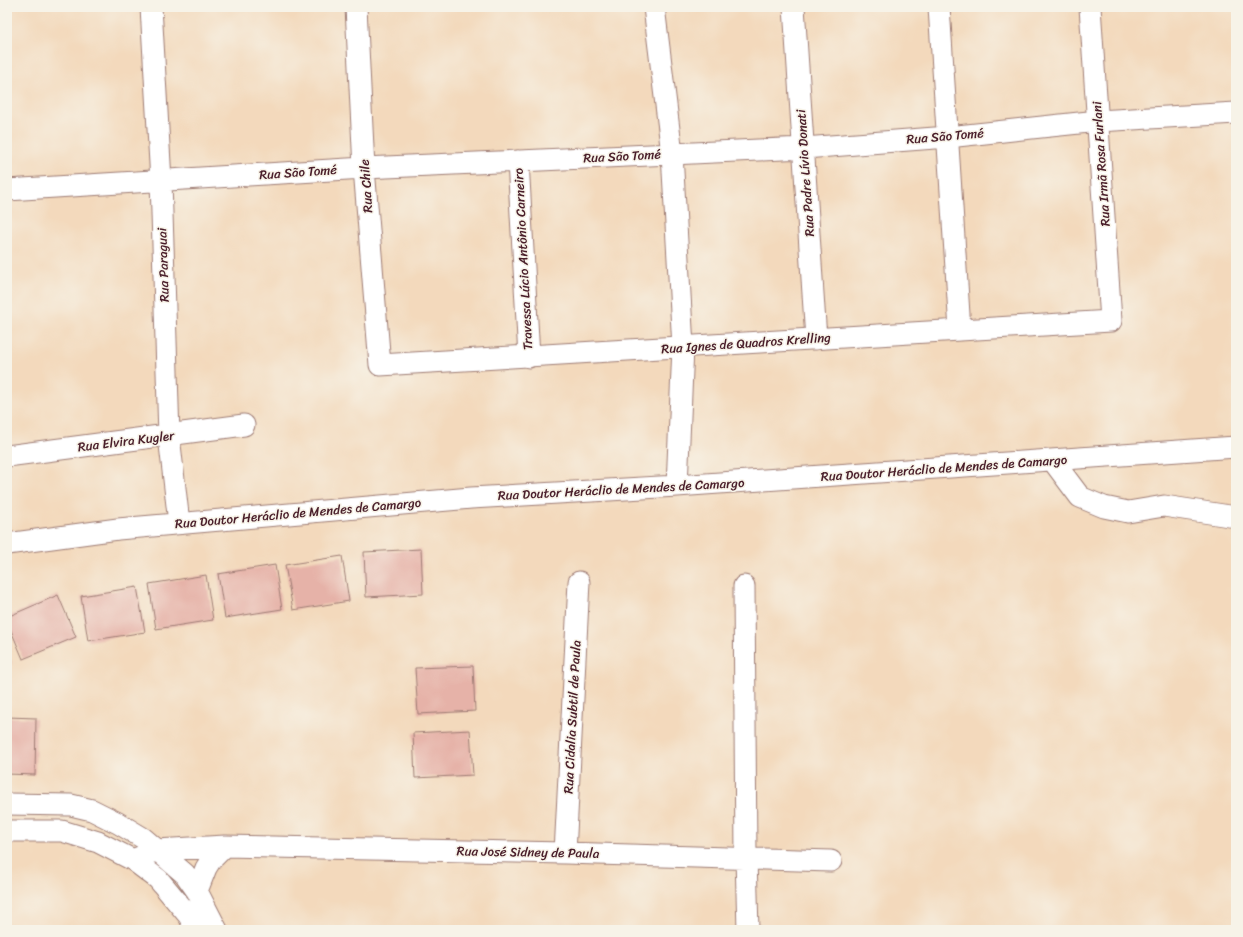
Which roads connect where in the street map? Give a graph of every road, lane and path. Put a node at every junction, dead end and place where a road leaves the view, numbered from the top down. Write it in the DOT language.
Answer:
graph roads {
  1 [pos="151,7"];
  2 [pos="356,7"];
  3 [pos="654,7"];
  4 [pos="794,7"];
  5 [pos="939,7"];
  6 [pos="1090,7"];
  7 [pos="1236,113"];
  8 [pos="1098,122"];
  9 [pos="948,137"];
  10 [pos="804,148"];
  11 [pos="672,154"];
  12 [pos="518,161"];
  13 [pos="364,168"];
  14 [pos="161,181"];
  15 [pos="7,190"];
  16 [pos="1111,321"];
  17 [pos="960,330"];
  18 [pos="816,339"];
  19 [pos="683,347"];
  20 [pos="529,357"];
  21 [pos="380,365"];
  22 [pos="244,425"];
  23 [pos="169,436"];
  24 [pos="1236,447"];
  25 [pos="7,456"];
  26 [pos="1053,461"];
  27 [pos="677,486"];
  28 [pos="1236,517"];
  29 [pos="179,523"];
  30 [pos="7,544"];
  31 [pos="579,582"];
  32 [pos="744,586"];
  33 [pos="7,804"];
  34 [pos="7,831"];
  35 [pos="225,846"];
  36 [pos="157,850"];
  37 [pos="565,853"];
  38 [pos="746,858"];
  39 [pos="133,860"];
  40 [pos="831,861"];
  41 [pos="197,891"];
  42 [pos="196,930"];
  43 [pos="217,930"];
  44 [pos="748,930"];
  1 -- 14 [label="street, Rua Paraguai"];
  2 -- 13 [label="street, Rua Chile"];
  3 -- 11 [label="street"];
  4 -- 10 [label="street, Rua Padre Lívio Donati"];
  5 -- 9 [label="street"];
  6 -- 8 [label="street, Rua Irmã Rosa Furlani"];
  7 -- 8 [label="street, Rua São Tomé"];
  8 -- 9 [label="street, Rua São Tomé"];
  8 -- 16 [label="street, Rua Irmã Rosa Furlani"];
  9 -- 10 [label="street, Rua São Tomé"];
  9 -- 17 [label="street"];
  10 -- 11 [label="street, Rua São Tomé"];
  10 -- 18 [label="street, Rua Padre Lívio Donati"];
  11 -- 12 [label="street, Rua São Tomé"];
  11 -- 19 [label="street"];
  12 -- 13 [label="street, Rua São Tomé"];
  12 -- 20 [label="street, Travessa Lúcio Antônio Carneiro"];
  13 -- 14 [label="street, Rua São Tomé"];
  13 -- 21 [label="street, Rua Chile"];
  14 -- 15 [label="street, Rua São Tomé"];
  14 -- 23 [label="street, Rua Paraguai"];
  16 -- 17 [label="street, Rua Ignes de Quadros Krelling"];
  17 -- 18 [label="street, Rua Ignes de Quadros Krelling"];
  18 -- 19 [label="street, Rua Ignes de Quadros Krelling"];
  19 -- 20 [label="street, Rua Ignes de Quadros Krelling"];
  19 -- 27 [label="street"];
  20 -- 21 [label="street, Rua Ignes de Quadros Krelling"];
  22 -- 23 [label="street, Rua Elvira Kugler"];
  23 -- 25 [label="street, Rua Elvira Kugler"];
  23 -- 29 [label="street, Rua Paraguai"];
  24 -- 26 [label="street, Rua Doutor Heráclio de Mendes de Camargo"];
  26 -- 27 [label="street, Rua Doutor Heráclio de Mendes de Camargo"];
  26 -- 28 [label="street"];
  27 -- 29 [label="street, Rua Doutor Heráclio de Mendes de Camargo"];
  29 -- 30 [label="street, Rua Doutor Heráclio de Mendes de Camargo"];
  31 -- 37 [label="street, Rua Cidalia Subtil de Paula"];
  32 -- 38 [label="street"];
  33 -- 36 [label="street"];
  34 -- 39 [label="street"];
  35 -- 36 [label="street, Rua José Sidney de Paula"];
  35 -- 37 [label="street, Rua José Sidney de Paula"];
  35 -- 41 [label="street"];
  36 -- 39 [label="street, Rua José Sidney de Paula"];
  36 -- 41 [label="street"];
  37 -- 38 [label="street, Rua José Sidney de Paula"];
  38 -- 40 [label="street, Rua José Sidney de Paula"];
  38 -- 44 [label="street"];
  39 -- 42 [label="street"];
  41 -- 43 [label="street"];
}
